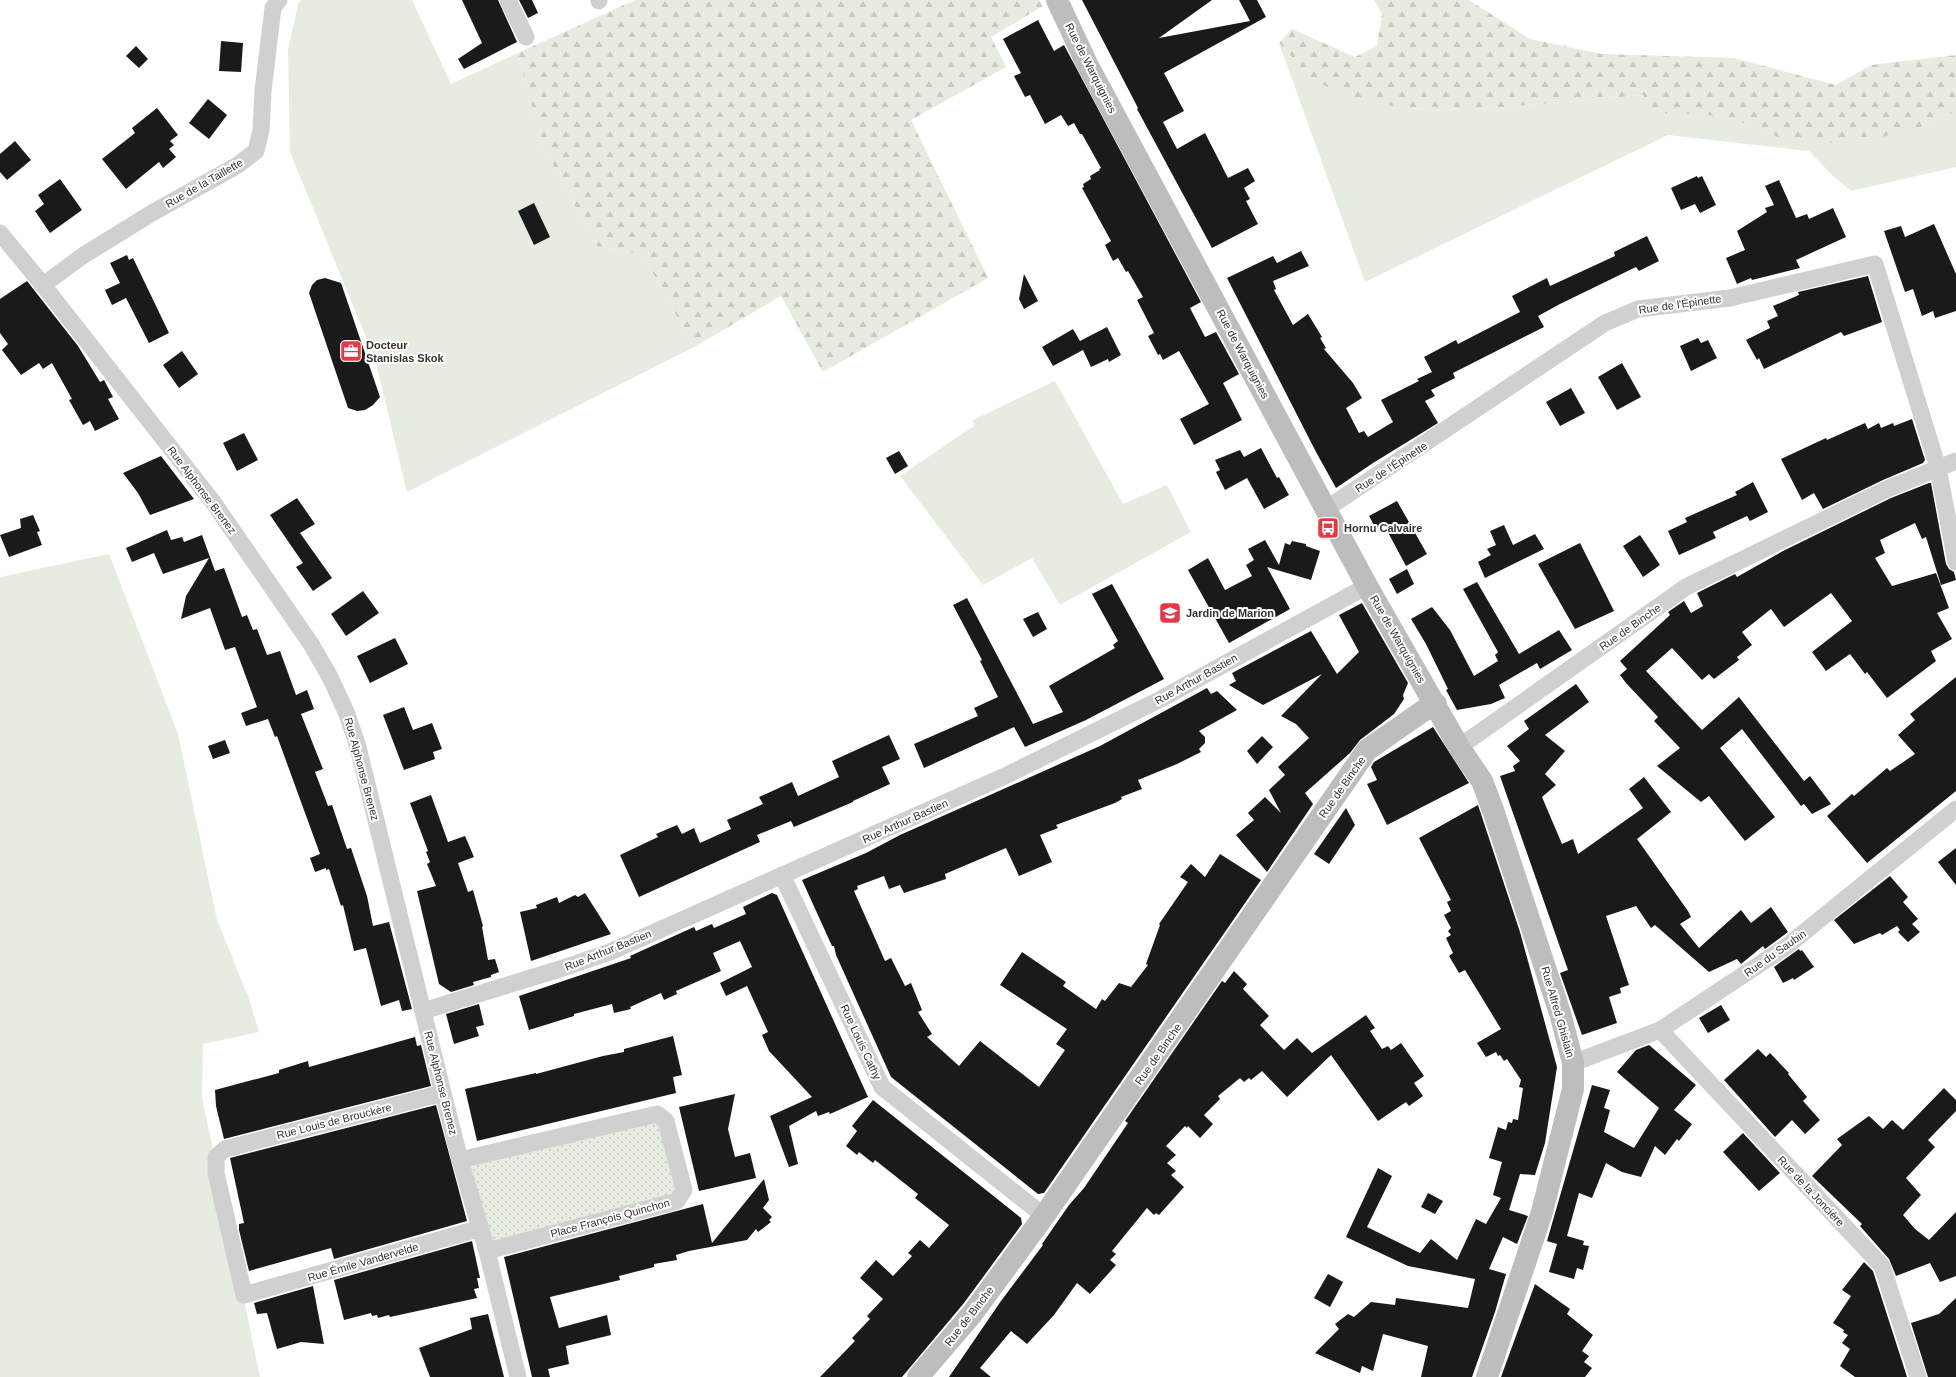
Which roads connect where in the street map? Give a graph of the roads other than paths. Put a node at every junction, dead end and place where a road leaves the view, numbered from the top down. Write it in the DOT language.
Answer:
graph roads {
  1 [pos="279,0"];
  2 [pos="508,0"];
  3 [pos="1057,0"];
  4 [pos="526,37"];
  5 [pos="0,233"];
  6 [pos="43,285"];
  7 [pos="1956,461"];
  8 [pos="1938,468"];
  9 [pos="1326,509"];
  10 [pos="1956,562"];
  11 [pos="1367,586"];
  12 [pos="1436,704"];
  13 [pos="1459,747"];
  14 [pos="1956,809"];
  15 [pos="782,875"];
  16 [pos="423,1011"];
  17 [pos="1660,1030"];
  18 [pos="1573,1063"];
  19 [pos="443,1094"];
  20 [pos="460,1160"];
  21 [pos="1044,1216"];
  22 [pos="481,1228"];
  23 [pos="487,1251"];
  24 [pos="244,1296"];
  25 [pos="518,1377"];
  26 [pos="918,1377"];
  27 [pos="1487,1377"];
  28 [pos="1918,1377"];
  1 -- 6 [label="street, Rue de la Taillette"];
  2 -- 4 [label="street"];
  3 -- 9 [label="street, Rue de Warquignies"];
  5 -- 6 [label="street, Rue Alphonse Brenez"];
  6 -- 16 [label="street, Rue Alphonse Brenez"];
  7 -- 8 [label="street, Rue de Binche"];
  8 -- 9 [label="street, Rue de l'Épinette"];
  8 -- 10 [label="street"];
  8 -- 13 [label="street, Rue de Binche"];
  9 -- 11 [label="street, Rue de Warquignies"];
  11 -- 12 [label="street, Rue de Warquignies"];
  11 -- 15 [label="street, Rue Arthur Bastien"];
  12 -- 13 [label="street"];
  12 -- 21 [label="street, Rue de Binche"];
  13 -- 18 [label="street, Rue Alfred Ghislain"];
  14 -- 17 [label="street, Rue du Saubin"];
  15 -- 16 [label="street, Rue Arthur Bastien"];
  15 -- 21 [label="street, Rue Louis Cathy"];
  16 -- 19 [label="street, Rue Alphonse Brenez"];
  17 -- 18 [label="street, Rue du Saubin"];
  17 -- 28 [label="street, Rue de la Joncière"];
  18 -- 27 [label="street, Rue Alfred Ghislain"];
  19 -- 20 [label="street, Rue Alphonse Brenez"];
  19 -- 24 [label="street, Rue Louis de Brouckère"];
  20 -- 22 [label="street, Rue Alphonse Brenez"];
  20 -- 23 [label="street, Place François Quinchon"];
  21 -- 26 [label="street, Rue de Binche"];
  22 -- 23 [label="street, Rue Alphonse Brenez"];
  22 -- 24 [label="street, Rue Émile Vandervelde"];
  23 -- 25 [label="street, Rue Alphonse Brenez"];
}
